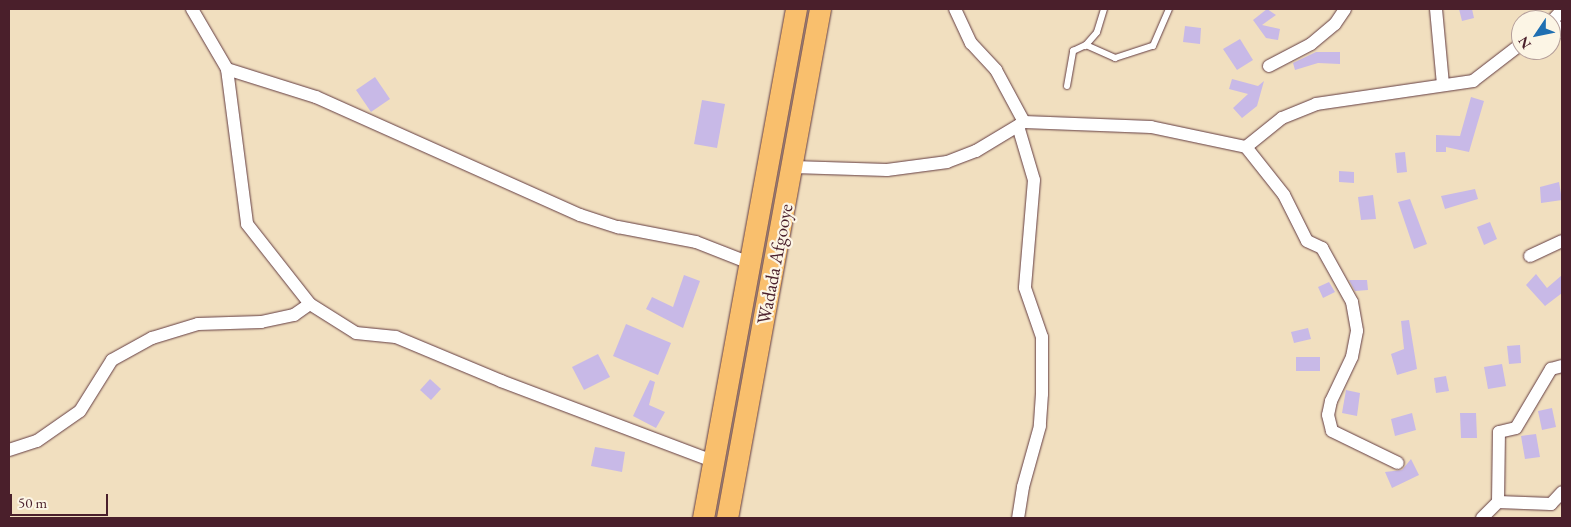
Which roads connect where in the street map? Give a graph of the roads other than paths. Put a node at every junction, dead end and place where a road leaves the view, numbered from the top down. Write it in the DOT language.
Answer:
graph roads {
  1 [pos="192,9"];
  2 [pos="796,9"];
  3 [pos="820,9"];
  4 [pos="955,9"];
  5 [pos="1104,9"];
  6 [pos="1169,9"];
  7 [pos="1345,9"];
  8 [pos="1436,9"];
  9 [pos="1085,46"];
  10 [pos="1511,52"];
  11 [pos="1269,66"];
  12 [pos="227,69"];
  13 [pos="1443,85"];
  14 [pos="1067,86"];
  15 [pos="1021,124"];
  16 [pos="1246,146"];
  17 [pos="793,167"];
  18 [pos="1562,241"];
  19 [pos="1530,256"];
  20 [pos="752,264"];
  21 [pos="310,304"];
  22 [pos="1562,366"];
  23 [pos="9,450"];
  24 [pos="713,461"];
  25 [pos="1398,464"];
  26 [pos="1562,492"];
  27 [pos="1498,502"];
  28 [pos="703,518"];
  29 [pos="727,518"];
  30 [pos="1018,518"];
  31 [pos="1482,518"];
  1 -- 12 [label="street"];
  2 -- 20 [label="highway, Wadada Afgooye"];
  3 -- 17 [label="highway, Wadada Afgooye"];
  4 -- 15 [label="street"];
  5 -- 9 [label="lane"];
  6 -- 9 [label="lane"];
  7 -- 11 [label="street"];
  8 -- 13 [label="street"];
  9 -- 14 [label="lane"];
  10 -- 13 [label="street"];
  12 -- 20 [label="street"];
  12 -- 21 [label="street"];
  13 -- 16 [label="street"];
  15 -- 16 [label="street"];
  15 -- 17 [label="street"];
  15 -- 30 [label="street"];
  16 -- 25 [label="street"];
  17 -- 29 [label="highway, Wadada Afgooye"];
  18 -- 19 [label="street"];
  20 -- 24 [label="highway, Wadada Afgooye"];
  21 -- 23 [label="street"];
  21 -- 24 [label="street"];
  22 -- 27 [label="street"];
  24 -- 28 [label="highway, Wadada Afgooye"];
  26 -- 27 [label="street"];
  27 -- 31 [label="street"];
}
